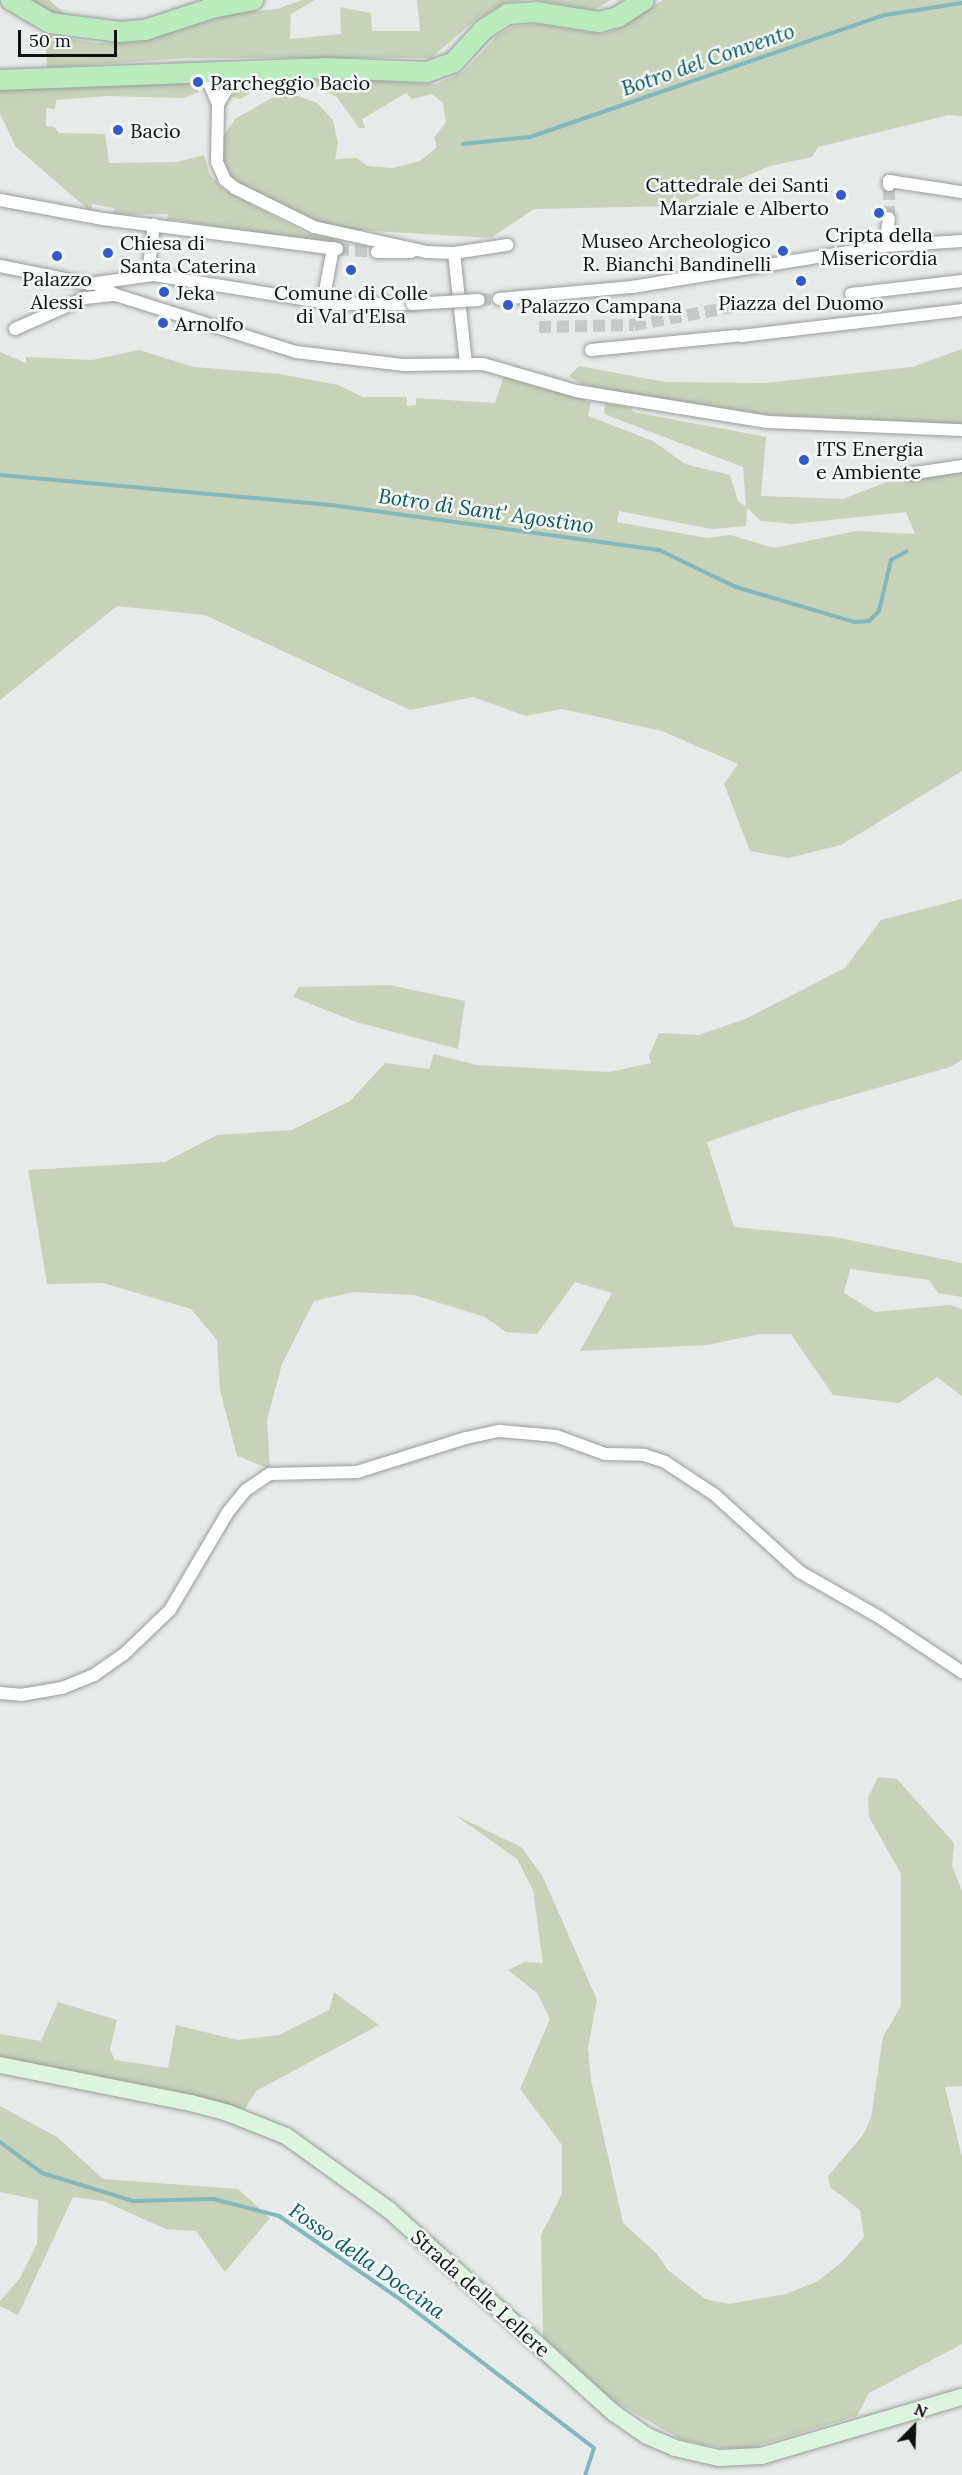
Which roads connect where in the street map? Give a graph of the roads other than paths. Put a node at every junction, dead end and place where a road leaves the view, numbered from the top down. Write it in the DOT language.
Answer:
graph roads {
  1 [pos="11,0"];
  2 [pos="253,0"];
  3 [pos="644,0"];
  4 [pos="238,70"];
  5 [pos="204,72"];
  6 [pos="0,80"];
  7 [pos="218,104"];
  8 [pos="889,185"];
  9 [pos="962,192"];
  10 [pos="0,200"];
  11 [pos="889,218"];
  12 [pos="154,224"];
  13 [pos="962,241"];
  14 [pos="507,245"];
  15 [pos="885,246"];
  16 [pos="377,252"];
  17 [pos="427,252"];
  18 [pos="454,253"];
  19 [pos="0,266"];
  20 [pos="148,275"];
  21 [pos="962,281"];
  22 [pos="98,285"];
  23 [pos="851,294"];
  24 [pos="116,295"];
  25 [pos="499,298"];
  26 [pos="479,300"];
  27 [pos="323,302"];
  28 [pos="962,310"];
  29 [pos="15,329"];
  30 [pos="591,350"];
  31 [pos="466,363"];
  32 [pos="962,430"];
  33 [pos="962,466"];
  34 [pos="909,474"];
  35 [pos="962,1672"];
  36 [pos="0,1693"];
  37 [pos="0,2066"];
  38 [pos="962,2397"];
  1 -- 2 [label="main road"];
  3 -- 4 [label="main road"];
  4 -- 5 [label="main road"];
  4 -- 7 [label="street"];
  5 -- 6 [label="main road"];
  5 -- 7 [label="street"];
  7 -- 17 [label="street"];
  8 -- 9 [label="street"];
  10 -- 12 [label="street"];
  11 -- 15 [label="street"];
  12 -- 20 [label="street"];
  12 -- 27 [label="street"];
  13 -- 15 [label="street"];
  14 -- 18 [label="street"];
  15 -- 25 [label="street"];
  16 -- 17 [label="street"];
  17 -- 18 [label="street"];
  18 -- 31 [label="street"];
  19 -- 22 [label="street"];
  20 -- 22 [label="street"];
  20 -- 27 [label="street"];
  21 -- 23 [label="street"];
  22 -- 24 [label="street"];
  24 -- 29 [label="street"];
  24 -- 31 [label="street"];
  26 -- 27 [label="street, bridge"];
  28 -- 30 [label="street"];
  31 -- 32 [label="street"];
  33 -- 34 [label="street"];
  35 -- 36 [label="street"];
  37 -- 38 [label="street, Strada delle Lellere"];
}
